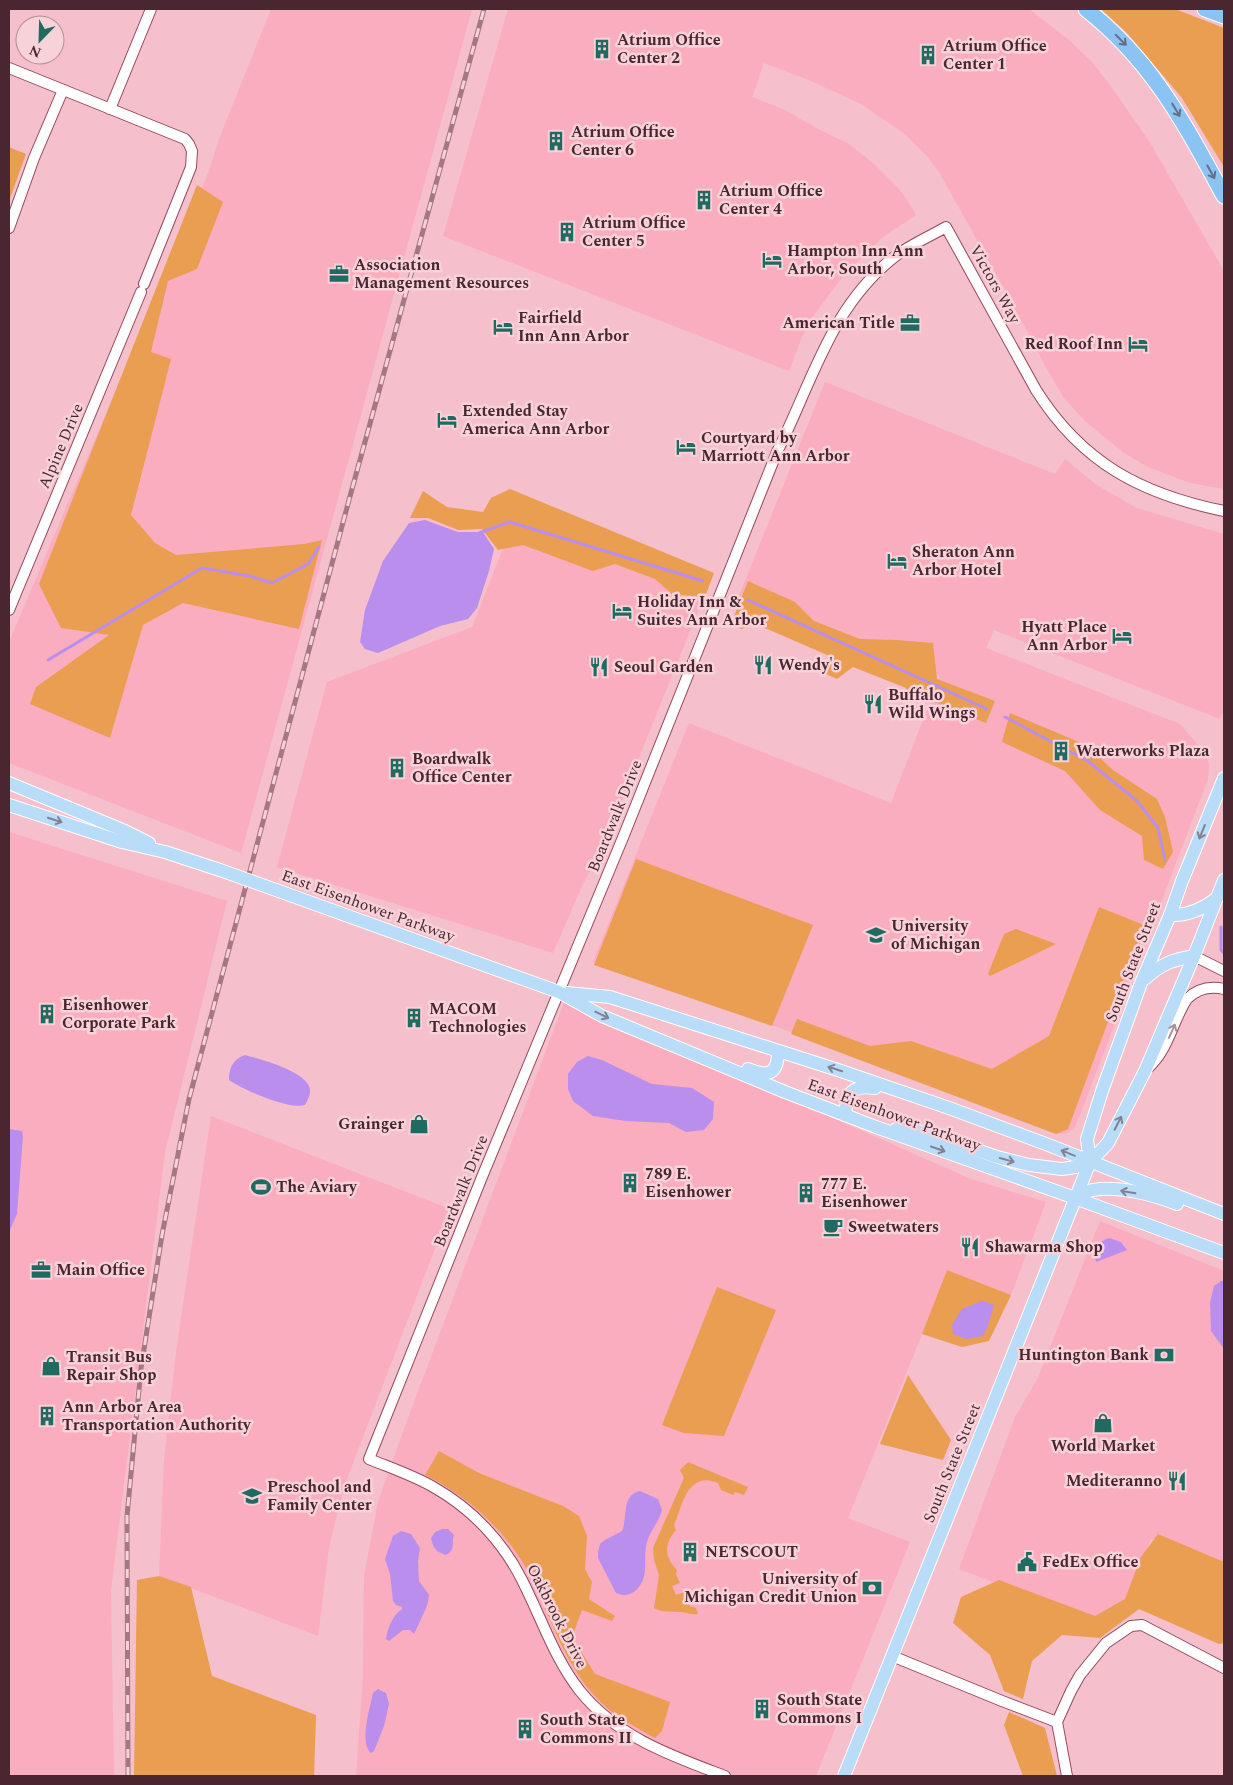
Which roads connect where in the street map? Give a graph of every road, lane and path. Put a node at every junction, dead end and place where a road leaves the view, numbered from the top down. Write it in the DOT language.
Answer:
graph roads {
  1 [pos="151,9"];
  2 [pos="1086,9"];
  3 [pos="1205,9"];
  4 [pos="1224,16"];
  5 [pos="9,68"];
  6 [pos="62,90"];
  7 [pos="110,109"];
  8 [pos="1224,196"];
  9 [pos="946,227"];
  10 [pos="9,228"];
  11 [pos="1224,511"];
  12 [pos="9,610"];
  13 [pos="1224,778"];
  14 [pos="9,783"];
  15 [pos="9,805"];
  16 [pos="164,852"];
  17 [pos="1224,880"];
  18 [pos="1217,898"];
  19 [pos="1170,915"];
  20 [pos="1194,956"];
  21 [pos="1224,971"];
  22 [pos="1141,982"];
  23 [pos="1224,989"];
  24 [pos="559,992"];
  25 [pos="778,1051"];
  26 [pos="691,1054"];
  27 [pos="1145,1071"];
  28 [pos="845,1115"];
  29 [pos="876,1127"];
  30 [pos="1046,1144"];
  31 [pos="1090,1162"];
  32 [pos="1076,1198"];
  33 [pos="1224,1214"];
  34 [pos="1136,1220"];
  35 [pos="1224,1223"];
  36 [pos="1224,1245"];
  37 [pos="1224,1253"];
  38 [pos="369,1459"];
  39 [pos="892,1656"];
  40 [pos="1224,1668"];
  41 [pos="1057,1722"];
  42 [pos="725,1776"];
  43 [pos="844,1776"];
  44 [pos="1067,1776"];
  1 -- 7 [label="street"];
  2 -- 8 [label="highway, one-way"];
  3 -- 4 [label="highway"];
  5 -- 6 [label="street"];
  6 -- 7 [label="street"];
  6 -- 10 [label="street"];
  7 -- 12 [label="street, Alpine Drive"];
  9 -- 11 [label="street, Victors Way"];
  9 -- 24 [label="street, Boardwalk Drive"];
  13 -- 19 [label="main road, South State Street, one-way"];
  14 -- 16 [label="main road, East Eisenhower Parkway"];
  15 -- 16 [label="main road, East Eisenhower Parkway, one-way"];
  16 -- 24 [label="main road, East Eisenhower Parkway, bridge"];
  17 -- 18 [label="main road, South State Street"];
  18 -- 19 [label="main road"];
  18 -- 20 [label="main road, South State Street"];
  19 -- 22 [label="main road, South State Street"];
  20 -- 21 [label="street"];
  20 -- 22 [label="main road"];
  20 -- 27 [label="main road, South State Street"];
  22 -- 31 [label="main road, South State Street"];
  27 -- 23 [label="street, one-way"];
  24 -- 25 [label="main road, East Eisenhower Parkway"];
  24 -- 26 [label="main road, East Eisenhower Parkway, one-way"];
  24 -- 38 [label="street, Boardwalk Drive"];
  25 -- 26 [label="main road"];
  30 -- 25 [label="main road, East Eisenhower Parkway, one-way"];
  26 -- 28 [label="main road, East Eisenhower Parkway"];
  31 -- 27 [label="main road, South State Street, one-way"];
  28 -- 29 [label="main road, East Eisenhower Parkway"];
  28 -- 30 [label="main road"];
  29 -- 31 [label="main road, one-way"];
  29 -- 32 [label="main road, East Eisenhower Parkway, one-way"];
  31 -- 30 [label="main road, East Eisenhower Parkway, one-way"];
  31 -- 32 [label="main road, South State Street"];
  31 -- 33 [label="main road, East Eisenhower Parkway"];
  32 -- 34 [label="main road, East Eisenhower Parkway"];
  35 -- 32 [label="main road, one-way"];
  32 -- 39 [label="main road, South State Street"];
  34 -- 36 [label="main road"];
  34 -- 37 [label="main road, East Eisenhower Parkway"];
  38 -- 42 [label="street, Oakbrook Drive"];
  39 -- 41 [label="street"];
  39 -- 43 [label="main road, South State Street"];
  40 -- 41 [label="street"];
  41 -- 44 [label="street"];
}
